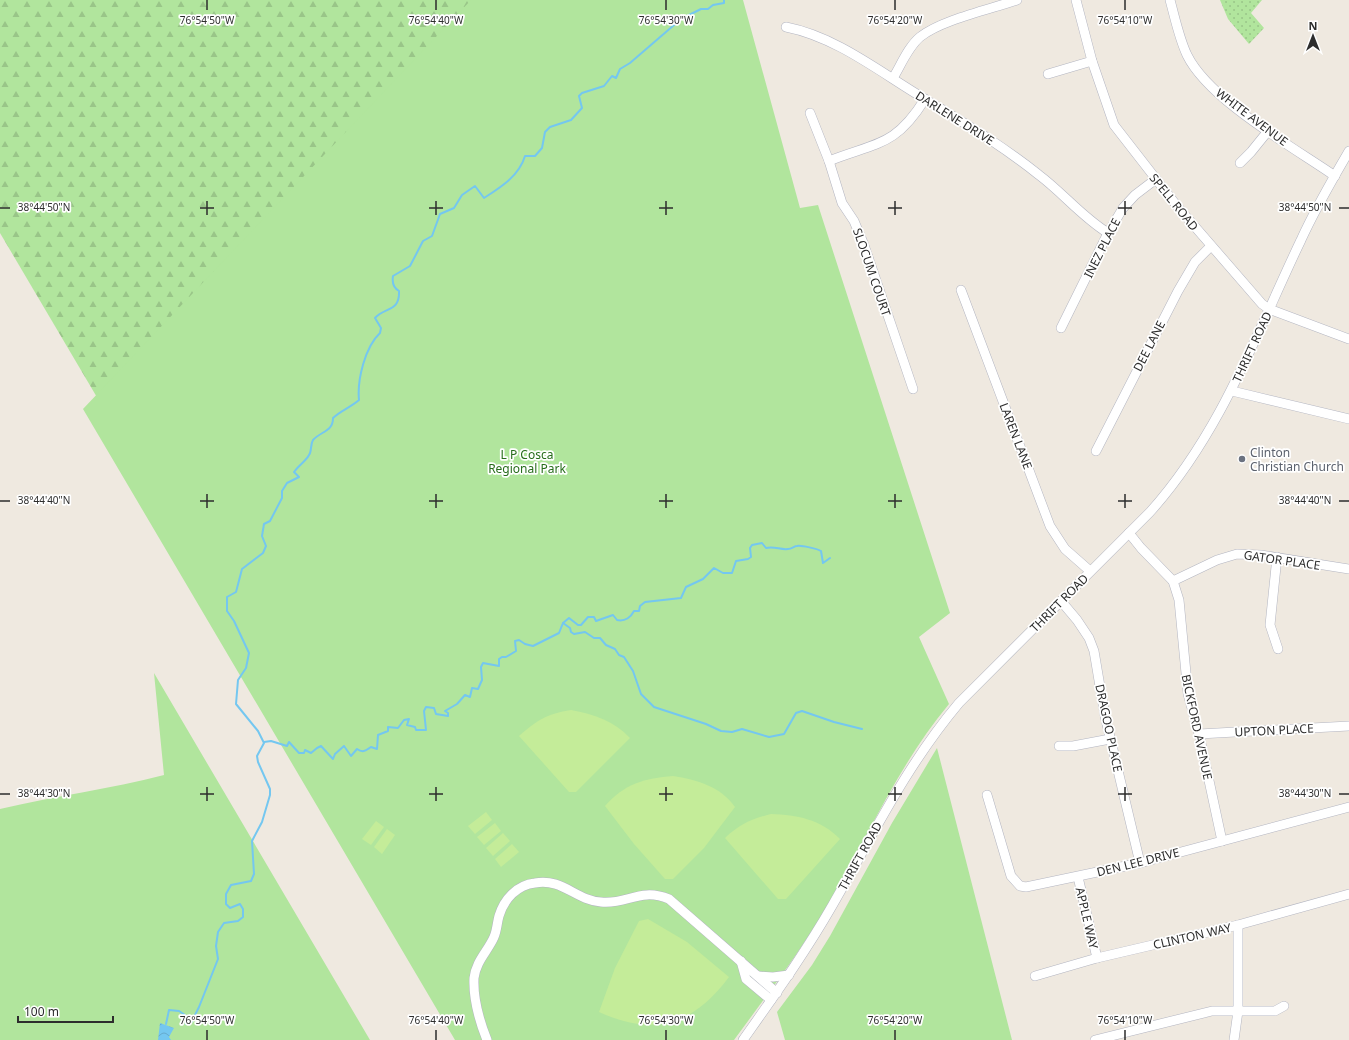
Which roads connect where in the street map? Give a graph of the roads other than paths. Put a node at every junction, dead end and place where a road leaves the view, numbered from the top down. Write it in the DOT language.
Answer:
graph roads {
  1 [pos="1018,0"];
  2 [pos="1076,0"];
  3 [pos="1170,0"];
  4 [pos="786,27"];
  5 [pos="1092,62"];
  6 [pos="1048,74"];
  7 [pos="893,78"];
  8 [pos="925,99"];
  9 [pos="810,113"];
  10 [pos="1268,131"];
  11 [pos="1349,152"];
  12 [pos="830,161"];
  13 [pos="1240,163"];
  14 [pos="1335,176"];
  15 [pos="1156,179"];
  16 [pos="1108,233"];
  17 [pos="1210,246"];
  18 [pos="960,290"];
  19 [pos="1269,309"];
  20 [pos="1062,328"];
  21 [pos="1349,339"];
  22 [pos="913,389"];
  23 [pos="1232,391"];
  24 [pos="1349,419"];
  25 [pos="1096,451"];
  26 [pos="1129,533"];
  27 [pos="1277,558"];
  28 [pos="1349,569"];
  29 [pos="1090,571"];
  30 [pos="1173,581"];
  31 [pos="1061,601"];
  32 [pos="1278,649"];
  33 [pos="1349,726"];
  34 [pos="1199,734"];
  35 [pos="1110,739"];
  36 [pos="1059,746"];
  37 [pos="987,795"];
  38 [pos="1349,807"];
  39 [pos="1222,841"];
  40 [pos="1140,863"];
  41 [pos="1078,877"];
  42 [pos="1349,894"];
  43 [pos="1238,925"];
  44 [pos="1097,958"];
  45 [pos="741,961"];
  46 [pos="789,975"];
  47 [pos="758,976"];
  48 [pos="1035,976"];
  49 [pos="774,996"];
  50 [pos="1284,1006"];
  51 [pos="1238,1011"];
  52 [pos="487,1040"];
  53 [pos="743,1040"];
  54 [pos="1095,1040"];
  55 [pos="1234,1040"];
  1 -- 7 [label="street"];
  2 -- 5 [label="street, SPELL ROAD"];
  3 -- 10 [label="street, WHITE AVENUE"];
  4 -- 7 [label="street, DARLENE DRIVE"];
  5 -- 6 [label="street"];
  5 -- 15 [label="street, SPELL ROAD"];
  7 -- 8 [label="street, DARLENE DRIVE"];
  8 -- 12 [label="street"];
  8 -- 16 [label="street, DARLENE DRIVE"];
  9 -- 12 [label="street, SLOCUM COURT"];
  10 -- 13 [label="street"];
  10 -- 14 [label="street, WHITE AVENUE"];
  11 -- 14 [label="street, THRIFT ROAD"];
  12 -- 22 [label="street, SLOCUM COURT"];
  14 -- 19 [label="street, THRIFT ROAD"];
  15 -- 16 [label="street, INEZ PLACE"];
  15 -- 17 [label="street, SPELL ROAD"];
  16 -- 20 [label="street, INEZ PLACE"];
  17 -- 19 [label="street, SPELL ROAD"];
  17 -- 25 [label="street, DEE LANE"];
  18 -- 29 [label="street, LAREN LANE"];
  19 -- 21 [label="street, SPELL ROAD"];
  19 -- 23 [label="street, THRIFT ROAD"];
  23 -- 24 [label="street"];
  23 -- 26 [label="street, THRIFT ROAD"];
  26 -- 29 [label="street, THRIFT ROAD"];
  26 -- 30 [label="street, BICKFORD AVENUE"];
  27 -- 28 [label="street, GATOR PLACE"];
  27 -- 30 [label="street, GATOR PLACE"];
  27 -- 32 [label="street"];
  29 -- 31 [label="street, THRIFT ROAD"];
  30 -- 34 [label="street, BICKFORD AVENUE"];
  31 -- 35 [label="street, DRAGOO PLACE"];
  31 -- 46 [label="street, THRIFT ROAD"];
  33 -- 34 [label="street, UPTON PLACE"];
  34 -- 39 [label="street, BICKFORD AVENUE"];
  35 -- 36 [label="street"];
  35 -- 40 [label="street, DRAGOO PLACE"];
  37 -- 41 [label="street, DEN LEE DRIVE"];
  38 -- 39 [label="street, DEN LEE DRIVE"];
  39 -- 40 [label="street, DEN LEE DRIVE"];
  40 -- 41 [label="street, DEN LEE DRIVE"];
  41 -- 44 [label="street, APPLE WAY"];
  42 -- 43 [label="street, CLINTON WAY"];
  43 -- 44 [label="street, CLINTON WAY"];
  43 -- 51 [label="street"];
  44 -- 48 [label="street, CLINTON WAY"];
  45 -- 47 [label="street"];
  45 -- 49 [label="street"];
  45 -- 52 [label="street"];
  46 -- 47 [label="street"];
  46 -- 49 [label="street, THRIFT ROAD"];
  47 -- 49 [label="street"];
  49 -- 53 [label="street, THRIFT ROAD"];
  50 -- 51 [label="street"];
  51 -- 54 [label="street"];
  51 -- 55 [label="street"];
}
